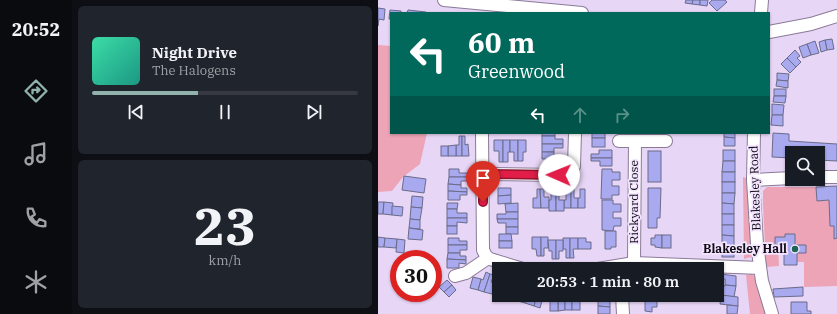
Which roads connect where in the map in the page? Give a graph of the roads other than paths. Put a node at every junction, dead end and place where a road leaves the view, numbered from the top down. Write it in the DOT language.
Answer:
graph roads {
  1 [pos="444,0"];
  2 [pos="762,0"];
  3 [pos="534,4"];
  4 [pos="577,12"];
  5 [pos="762,12"];
  6 [pos="837,16"];
  7 [pos="770,32"];
  8 [pos="482,134"];
  9 [pos="575,134"];
  10 [pos="754,134"];
  11 [pos="619,141"];
  12 [pos="635,141"];
  13 [pos="666,141"];
  14 [pos="483,174"];
  15 [pos="837,176"];
  16 [pos="825,177"];
  17 [pos="785,178"];
  18 [pos="753,180"];
  19 [pos="488,258"];
  20 [pos="498,262"];
  21 [pos="634,262"];
  22 [pos="724,267"];
  23 [pos="760,268"];
  24 [pos="455,276"];
  25 [pos="622,302"];
  26 [pos="623,314"];
  27 [pos="772,314"];
  1 -- 3 [label="street"];
  2 -- 5 [label="street"];
  3 -- 4 [label="street"];
  6 -- 7 [label="street"];
  8 -- 14 [label="street"];
  9 -- 14 [label="street"];
  10 -- 18 [label="street, Blakesley Road"];
  11 -- 12 [label="street"];
  12 -- 13 [label="street"];
  12 -- 21 [label="street, Rickyard Close"];
  14 -- 19 [label="street"];
  15 -- 16 [label="street"];
  17 -- 18 [label="street"];
  18 -- 23 [label="street, Blakesley Road"];
  19 -- 20 [label="street"];
  19 -- 24 [label="street"];
  22 -- 23 [label="street"];
  23 -- 27 [label="street, Blakesley Road"];
  25 -- 26 [label="street"];
}
